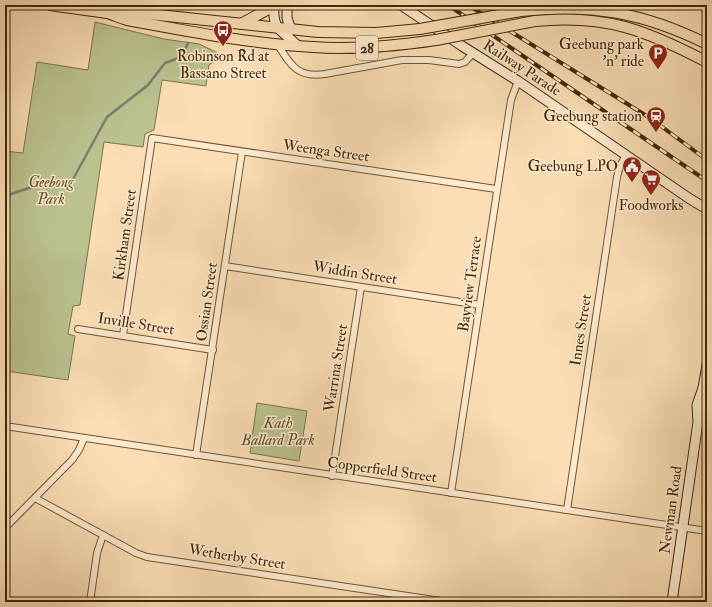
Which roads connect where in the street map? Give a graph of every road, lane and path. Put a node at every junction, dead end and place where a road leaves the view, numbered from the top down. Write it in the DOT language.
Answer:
graph roads {
  1 [pos="50,5"];
  2 [pos="274,5"];
  3 [pos="287,5"];
  4 [pos="401,5"];
  5 [pos="109,14"];
  6 [pos="241,24"];
  7 [pos="278,28"];
  8 [pos="291,30"];
  9 [pos="278,44"];
  10 [pos="707,44"];
  11 [pos="298,46"];
  12 [pos="473,53"];
  13 [pos="707,62"];
  14 [pos="518,81"];
  15 [pos="152,138"];
  16 [pos="242,152"];
  17 [pos="626,155"];
  18 [pos="496,189"];
  19 [pos="707,209"];
  20 [pos="225,266"];
  21 [pos="361,287"];
  22 [pos="480,305"];
  23 [pos="78,329"];
  24 [pos="123,335"];
  25 [pos="213,350"];
  26 [pos="707,365"];
  27 [pos="5,426"];
  28 [pos="84,438"];
  29 [pos="196,456"];
  30 [pos="332,476"];
  31 [pos="451,493"];
  32 [pos="35,498"];
  33 [pos="567,510"];
  34 [pos="5,528"];
  35 [pos="683,528"];
  36 [pos="707,531"];
  37 [pos="104,535"];
  38 [pos="90,602"];
  39 [pos="448,602"];
  40 [pos="672,602"];
  1 -- 5 [label="main road, 28"];
  2 -- 6 [label="main road"];
  2 -- 7 [label="main road"];
  3 -- 8 [label="main road"];
  4 -- 12 [label="main road, Railway Parade"];
  5 -- 6 [label="main road, 28"];
  5 -- 9 [label="main road, 28"];
  6 -- 7 [label="main road, 28"];
  7 -- 8 [label="main road, 28"];
  7 -- 11 [label="main road"];
  8 -- 10 [label="main road, 28, bridge"];
  9 -- 11 [label="main road, 28"];
  9 -- 12 [label="street"];
  11 -- 13 [label="main road, 28, bridge"];
  12 -- 14 [label="main road, Railway Parade"];
  14 -- 17 [label="main road, Railway Parade"];
  14 -- 18 [label="street, Bayview Terrace"];
  15 -- 16 [label="street, Weenga Street"];
  15 -- 24 [label="street, Kirkham Street"];
  16 -- 18 [label="street, Weenga Street"];
  16 -- 20 [label="street, Ossian Street"];
  17 -- 19 [label="main road, Railway Parade"];
  17 -- 33 [label="street, Innes Street"];
  18 -- 22 [label="street, Bayview Terrace"];
  20 -- 21 [label="street, Widdin Street"];
  20 -- 25 [label="street, Ossian Street"];
  21 -- 22 [label="street, Widdin Street"];
  21 -- 30 [label="street, Warrina Street"];
  22 -- 31 [label="street, Bayview Terrace"];
  23 -- 24 [label="street, Inville Street"];
  24 -- 25 [label="street, Inville Street"];
  25 -- 29 [label="street, Ossian Street"];
  26 -- 35 [label="main road, Newman Road"];
  27 -- 28 [label="street, Copperfield Street"];
  28 -- 29 [label="street, Copperfield Street"];
  28 -- 32 [label="street"];
  29 -- 30 [label="street, Copperfield Street"];
  30 -- 31 [label="street, Copperfield Street"];
  31 -- 33 [label="street, Copperfield Street"];
  32 -- 34 [label="street"];
  32 -- 37 [label="street, Wetherby Street"];
  33 -- 35 [label="street, Copperfield Street"];
  35 -- 36 [label="street, Copperfield Street"];
  35 -- 40 [label="main road, Newman Road"];
  37 -- 38 [label="street"];
  37 -- 39 [label="street, Wetherby Street"];
}
